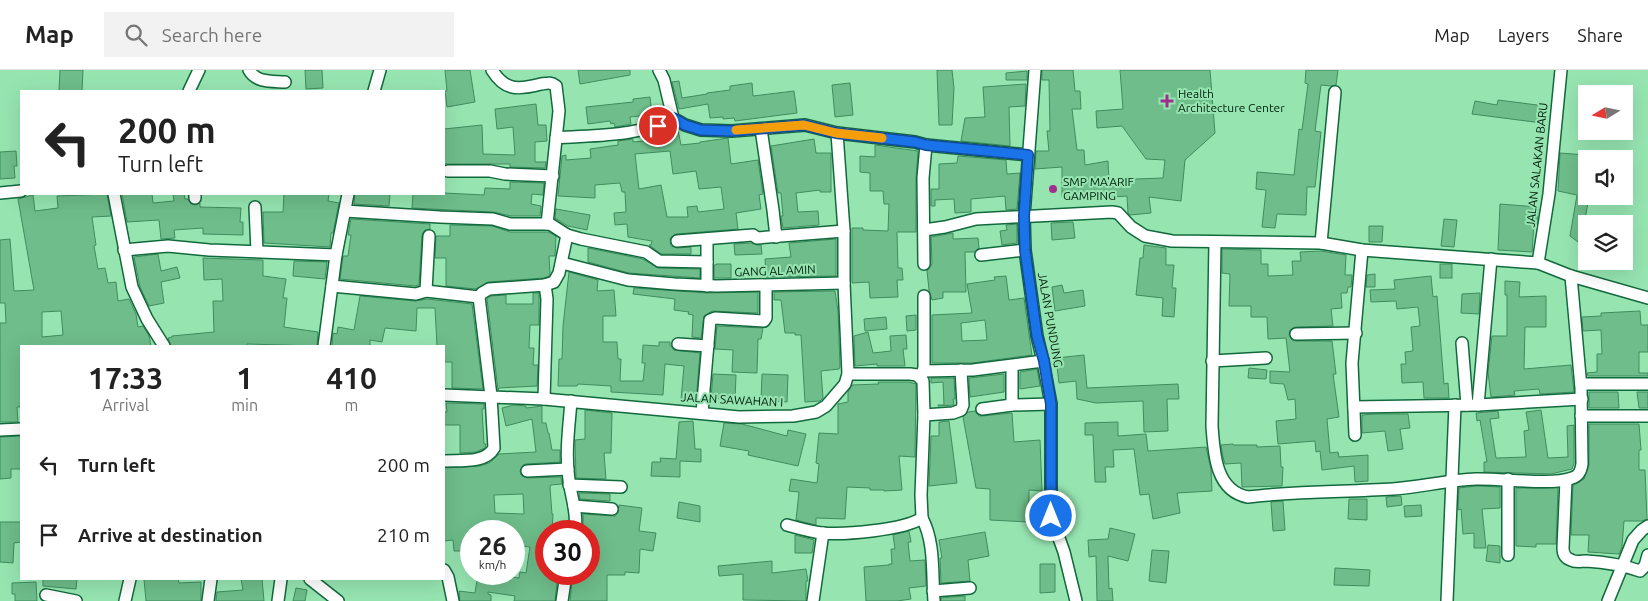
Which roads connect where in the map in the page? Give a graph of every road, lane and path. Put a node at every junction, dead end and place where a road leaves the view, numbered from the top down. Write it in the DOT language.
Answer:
graph roads {
  1 [pos="199,70"];
  2 [pos="249,70"];
  3 [pos="380,70"];
  4 [pos="492,70"];
  5 [pos="659,70"];
  6 [pos="1035,70"];
  7 [pos="1561,70"];
  8 [pos="285,82"];
  9 [pos="189,90"];
  10 [pos="374,90"];
  11 [pos="1335,92"];
  12 [pos="673,118"];
  13 [pos="761,129"];
  14 [pos="836,133"];
  15 [pos="556,138"];
  16 [pos="926,145"];
  17 [pos="1028,155"];
  18 [pos="448,171"];
  19 [pos="553,176"];
  20 [pos="20,191"];
  21 [pos="0,193"];
  22 [pos="114,195"];
  23 [pos="348,195"];
  24 [pos="256,206"];
  25 [pos="345,210"];
  26 [pos="1024,216"];
  27 [pos="547,224"];
  28 [pos="924,230"];
  29 [pos="844,231"];
  30 [pos="567,235"];
  31 [pos="429,236"];
  32 [pos="776,237"];
  33 [pos="707,239"];
  34 [pos="677,241"];
  35 [pos="1215,242"];
  36 [pos="1321,243"];
  37 [pos="124,250"];
  38 [pos="1025,250"];
  39 [pos="1362,250"];
  40 [pos="257,251"];
  41 [pos="336,255"];
  42 [pos="981,255"];
  43 [pos="1491,259"];
  44 [pos="708,262"];
  45 [pos="562,263"];
  46 [pos="924,264"];
  47 [pos="1538,264"];
  48 [pos="1571,276"];
  49 [pos="844,283"];
  50 [pos="545,285"];
  51 [pos="332,286"];
  52 [pos="708,286"];
  53 [pos="766,286"];
  54 [pos="426,291"];
  55 [pos="924,296"];
  56 [pos="479,297"];
  57 [pos="1648,298"];
  58 [pos="1356,332"];
  59 [pos="1296,334"];
  60 [pos="1462,343"];
  61 [pos="678,344"];
  62 [pos="163,345"];
  63 [pos="324,345"];
  64 [pos="708,346"];
  65 [pos="1266,358"];
  66 [pos="1044,361"];
  67 [pos="1212,361"];
  68 [pos="1012,366"];
  69 [pos="961,370"];
  70 [pos="848,374"];
  71 [pos="922,374"];
  72 [pos="1581,384"];
  73 [pos="1648,384"];
  74 [pos="445,395"];
  75 [pos="490,396"];
  76 [pos="544,399"];
  77 [pos="1582,399"];
  78 [pos="572,401"];
  79 [pos="1051,404"];
  80 [pos="1012,405"];
  81 [pos="1467,405"];
  82 [pos="1354,407"];
  83 [pos="982,409"];
  84 [pos="702,413"];
  85 [pos="924,415"];
  86 [pos="1582,416"];
  87 [pos="1648,416"];
  88 [pos="20,429"];
  89 [pos="0,430"];
  90 [pos="1355,435"];
  91 [pos="445,461"];
  92 [pos="568,468"];
  93 [pos="527,471"];
  94 [pos="1508,479"];
  95 [pos="1452,480"];
  96 [pos="1566,480"];
  97 [pos="569,485"];
  98 [pos="621,487"];
  99 [pos="574,506"];
  100 [pos="612,509"];
  101 [pos="922,518"];
  102 [pos="575,520"];
  103 [pos="787,525"];
  104 [pos="1648,526"];
  105 [pos="823,533"];
  106 [pos="1508,555"];
  107 [pos="1648,555"];
  108 [pos="1624,565"];
  109 [pos="445,572"];
  110 [pos="130,580"];
  111 [pos="211,580"];
  112 [pos="281,580"];
  113 [pos="311,580"];
  114 [pos="564,585"];
  115 [pos="970,588"];
  116 [pos="46,595"];
  117 [pos="933,596"];
  118 [pos="76,601"];
  119 [pos="125,601"];
  120 [pos="208,601"];
  121 [pos="278,601"];
  122 [pos="338,601"];
  123 [pos="453,601"];
  124 [pos="562,601"];
  125 [pos="813,601"];
  126 [pos="1076,601"];
  127 [pos="1447,601"];
  128 [pos="1608,601"];
  1 -- 9 [label="street"];
  2 -- 8 [label="street"];
  3 -- 10 [label="street"];
  4 -- 15 [label="street"];
  5 -- 12 [label="street"];
  6 -- 17 [label="street, JALAN PUNDUNG"];
  7 -- 47 [label="street, JALAN SALAKAN BARU"];
  11 -- 36 [label="street"];
  12 -- 13 [label="street"];
  12 -- 15 [label="street"];
  13 -- 14 [label="street"];
  13 -- 32 [label="street"];
  14 -- 16 [label="street"];
  14 -- 29 [label="street"];
  15 -- 19 [label="street"];
  16 -- 17 [label="street"];
  16 -- 28 [label="street"];
  17 -- 26 [label="street, JALAN PUNDUNG"];
  18 -- 19 [label="street"];
  19 -- 27 [label="street"];
  20 -- 21 [label="street"];
  22 -- 37 [label="street"];
  23 -- 25 [label="street"];
  24 -- 40 [label="street"];
  25 -- 27 [label="street"];
  25 -- 41 [label="street"];
  26 -- 28 [label="street"];
  26 -- 35 [label="street"];
  26 -- 38 [label="street, JALAN PUNDUNG"];
  27 -- 30 [label="street"];
  28 -- 46 [label="street"];
  29 -- 32 [label="street"];
  29 -- 49 [label="street"];
  30 -- 44 [label="street"];
  30 -- 45 [label="street"];
  31 -- 54 [label="street"];
  32 -- 33 [label="street"];
  33 -- 34 [label="street"];
  33 -- 44 [label="street"];
  35 -- 36 [label="street"];
  35 -- 67 [label="street"];
  36 -- 39 [label="street"];
  37 -- 40 [label="street"];
  37 -- 62 [label="street"];
  38 -- 42 [label="street"];
  38 -- 66 [label="street, JALAN PUNDUNG"];
  39 -- 43 [label="street"];
  39 -- 58 [label="street"];
  40 -- 41 [label="street"];
  41 -- 51 [label="street"];
  43 -- 47 [label="street"];
  43 -- 81 [label="street"];
  44 -- 52 [label="street"];
  45 -- 50 [label="street"];
  45 -- 52 [label="street, GANG AL AMIN"];
  47 -- 48 [label="street"];
  48 -- 57 [label="street"];
  48 -- 72 [label="street"];
  49 -- 53 [label="street, GANG AL AMIN"];
  49 -- 70 [label="street"];
  50 -- 56 [label="street"];
  50 -- 76 [label="street"];
  51 -- 54 [label="street"];
  51 -- 63 [label="street"];
  52 -- 53 [label="street, GANG AL AMIN"];
  53 -- 64 [label="street"];
  54 -- 56 [label="street"];
  55 -- 71 [label="street"];
  56 -- 75 [label="street"];
  58 -- 59 [label="street"];
  58 -- 82 [label="street"];
  60 -- 81 [label="street"];
  61 -- 64 [label="street"];
  64 -- 84 [label="street"];
  65 -- 67 [label="street"];
  66 -- 68 [label="street"];
  66 -- 79 [label="street, JALAN PUNDUNG"];
  67 -- 95 [label="street"];
  68 -- 69 [label="street"];
  68 -- 80 [label="street"];
  69 -- 71 [label="street"];
  69 -- 85 [label="street"];
  70 -- 71 [label="street"];
  70 -- 84 [label="street, JALAN SAWAHAN I"];
  71 -- 85 [label="street"];
  72 -- 73 [label="street"];
  72 -- 77 [label="street"];
  74 -- 75 [label="street, JALAN SAWAHAN I"];
  75 -- 76 [label="street, JALAN SAWAHAN I"];
  75 -- 91 [label="street"];
  76 -- 78 [label="street, JALAN SAWAHAN I"];
  77 -- 81 [label="street"];
  77 -- 86 [label="street"];
  78 -- 84 [label="street, JALAN SAWAHAN I"];
  78 -- 92 [label="street"];
  79 -- 80 [label="street"];
  79 -- 126 [label="street, JALAN PUNDUNG"];
  80 -- 83 [label="street"];
  81 -- 82 [label="street"];
  81 -- 95 [label="street"];
  82 -- 90 [label="street"];
  85 -- 101 [label="street"];
  86 -- 87 [label="street"];
  86 -- 96 [label="street"];
  88 -- 89 [label="street"];
  92 -- 93 [label="street"];
  92 -- 97 [label="street"];
  94 -- 95 [label="street"];
  94 -- 96 [label="street"];
  94 -- 106 [label="street"];
  95 -- 127 [label="street"];
  96 -- 108 [label="street"];
  97 -- 98 [label="street"];
  97 -- 99 [label="street"];
  99 -- 100 [label="street"];
  99 -- 102 [label="street"];
  101 -- 105 [label="street"];
  101 -- 117 [label="street"];
  103 -- 105 [label="street"];
  104 -- 108 [label="street"];
  105 -- 125 [label="street"];
  107 -- 108 [label="street"];
  108 -- 128 [label="street"];
  109 -- 123 [label="street"];
  110 -- 119 [label="street"];
  111 -- 120 [label="street"];
  112 -- 121 [label="street"];
  113 -- 122 [label="street"];
  114 -- 124 [label="street"];
  115 -- 117 [label="street"];
  116 -- 118 [label="street"];
}
